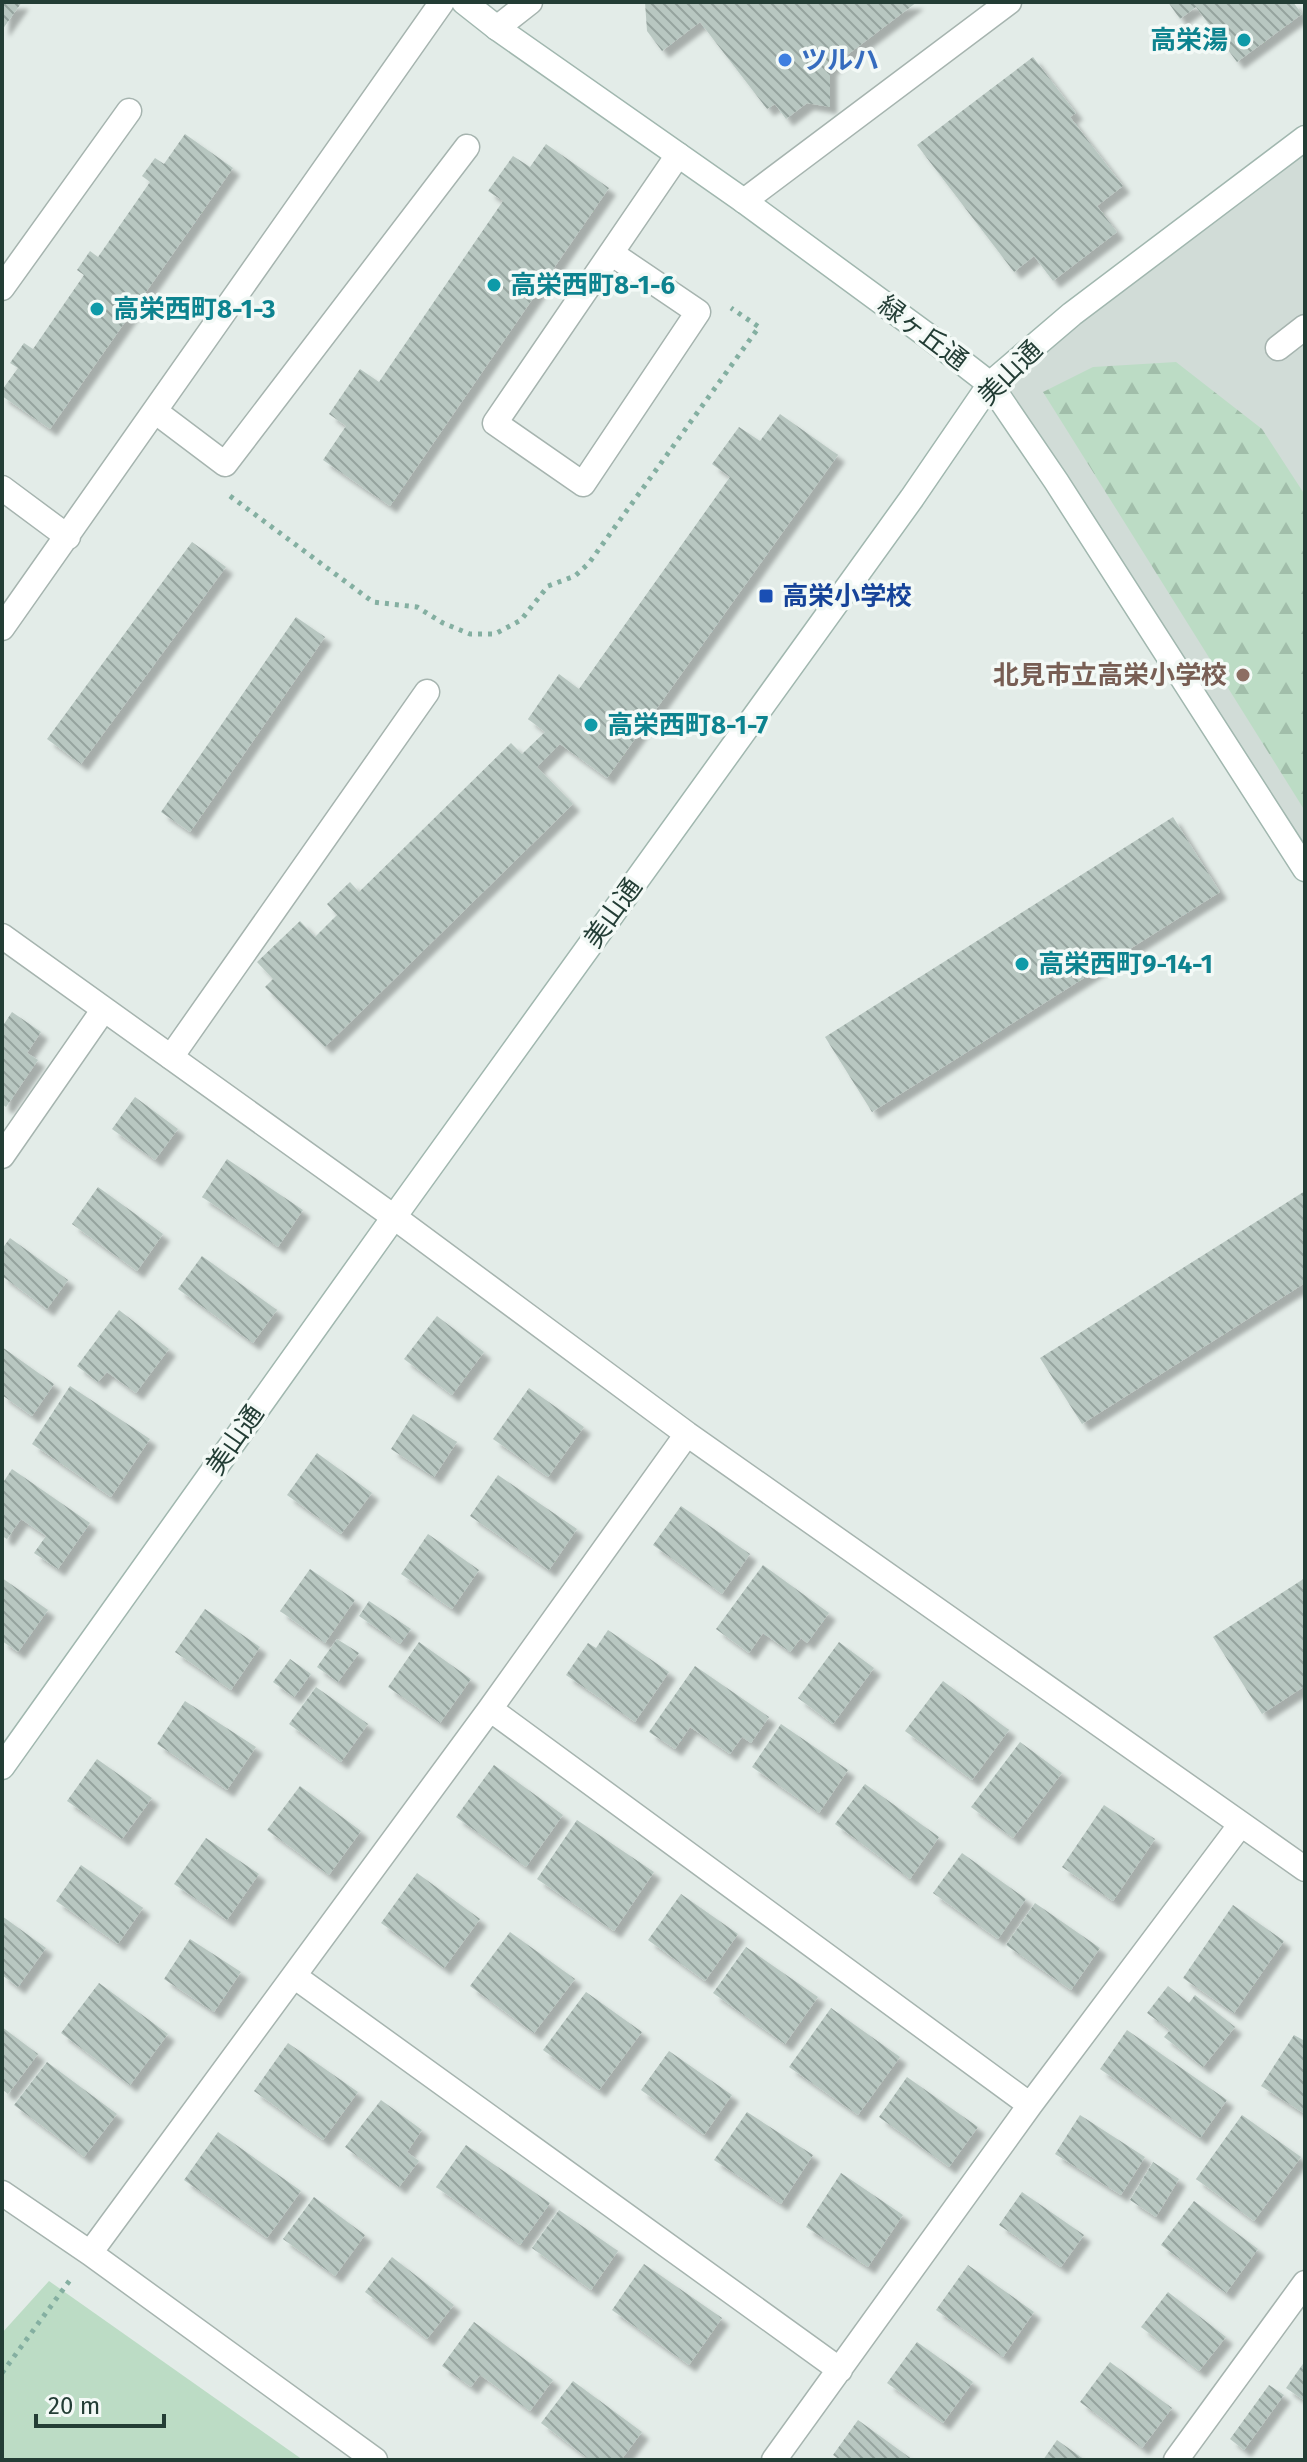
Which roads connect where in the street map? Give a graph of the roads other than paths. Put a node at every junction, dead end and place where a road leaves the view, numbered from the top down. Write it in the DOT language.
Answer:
graph roads {
  1 [pos="442,2"];
  2 [pos="464,2"];
  3 [pos="530,2"];
  4 [pos="1009,2"];
  5 [pos="497,28"];
  6 [pos="129,111"];
  7 [pos="1305,138"];
  8 [pos="467,147"];
  9 [pos="678,155"];
  10 [pos="744,201"];
  11 [pos="611,253"];
  12 [pos="2,288"];
  13 [pos="1305,327"];
  14 [pos="1278,348"];
  15 [pos="990,384"];
  16 [pos="156,412"];
  17 [pos="2,488"];
  18 [pos="68,537"];
  19 [pos="2,628"];
  20 [pos="427,692"];
  21 [pos="1305,869"];
  22 [pos="2,936"];
  23 [pos="104,1009"];
  24 [pos="171,1057"];
  25 [pos="2,1156"];
  26 [pos="394,1217"];
  27 [pos="687,1434"];
  28 [pos="490,1709"];
  29 [pos="2,1767"];
  30 [pos="1241,1824"];
  31 [pos="1305,1869"];
  32 [pos="294,1976"];
  33 [pos="1030,2105"];
  34 [pos="2,2193"];
  35 [pos="90,2253"];
  36 [pos="1304,2289"];
  37 [pos="840,2370"];
  38 [pos="375,2460"];
  39 [pos="774,2460"];
  40 [pos="1176,2460"];
  1 -- 16 [label="street"];
  2 -- 5 [label="street, 緑ヶ丘通"];
  3 -- 5 [label="street"];
  4 -- 10 [label="street"];
  5 -- 9 [label="street, 緑ヶ丘通"];
  6 -- 12 [label="street"];
  7 -- 15 [label="street, 美山通"];
  8 -- 16 [label="street"];
  9 -- 10 [label="street, 緑ヶ丘通"];
  9 -- 11 [label="street"];
  10 -- 15 [label="street, 緑ヶ丘通"];
  11 -- 11 [label="street"];
  13 -- 14 [label="street"];
  15 -- 21 [label="street, 緑ヶ丘通"];
  15 -- 26 [label="street, 美山通"];
  16 -- 18 [label="street"];
  17 -- 18 [label="street"];
  18 -- 19 [label="street"];
  20 -- 24 [label="street"];
  22 -- 23 [label="street"];
  23 -- 24 [label="street"];
  23 -- 25 [label="street"];
  24 -- 26 [label="street"];
  26 -- 27 [label="street"];
  26 -- 29 [label="street, 美山通"];
  27 -- 28 [label="street"];
  27 -- 30 [label="street"];
  28 -- 32 [label="street"];
  28 -- 33 [label="street"];
  30 -- 31 [label="street"];
  30 -- 33 [label="street"];
  32 -- 35 [label="street"];
  32 -- 37 [label="street"];
  33 -- 37 [label="street"];
  34 -- 35 [label="street"];
  35 -- 38 [label="street"];
  36 -- 40 [label="street"];
  37 -- 39 [label="street"];
}
